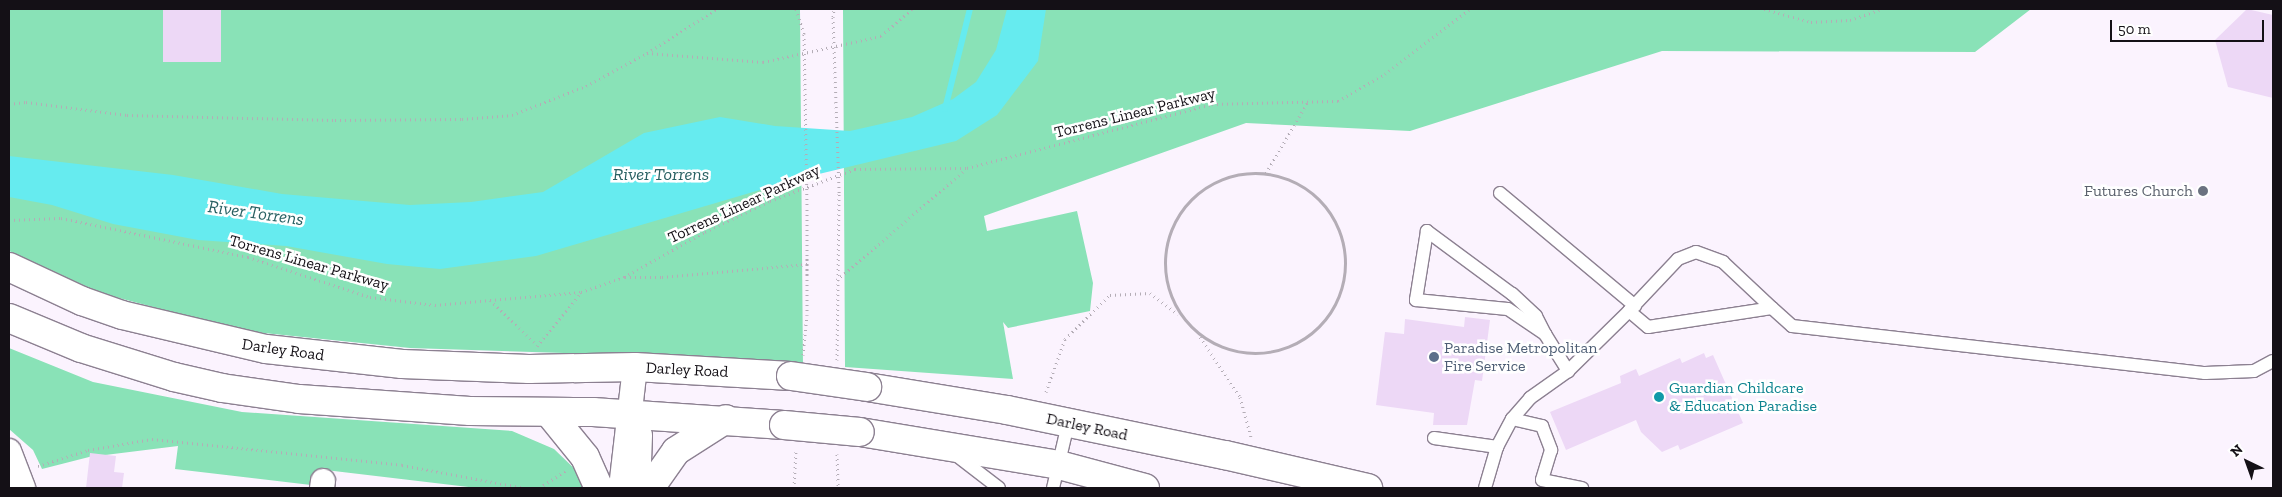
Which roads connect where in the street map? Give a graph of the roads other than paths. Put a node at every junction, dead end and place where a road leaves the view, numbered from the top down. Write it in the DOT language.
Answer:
graph roads {
  1 [pos="1500,193"];
  2 [pos="9,267"];
  3 [pos="1772,308"];
  4 [pos="1632,309"];
  5 [pos="9,318"];
  6 [pos="1545,334"];
  7 [pos="2273,361"];
  8 [pos="635,367"];
  9 [pos="1568,372"];
  10 [pos="550,414"];
  11 [pos="633,416"];
  12 [pos="726,419"];
  13 [pos="1512,419"];
  14 [pos="1068,424"];
  15 [pos="1434,438"];
  16 [pos="940,445"];
  17 [pos="1497,448"];
  18 [pos="1056,477"];
  19 [pos="1354,487"];
  20 [pos="599,488"];
  21 [pos="621,488"];
  22 [pos="638,488"];
  23 [pos="650,488"];
  24 [pos="999,488"];
  25 [pos="1145,488"];
  26 [pos="1485,488"];
  27 [pos="1582,488"];
  1 -- 4 [label="lane"];
  2 -- 8 [label="main road, Darley Road"];
  3 -- 4 [label="lane"];
  3 -- 4 [label="lane"];
  3 -- 7 [label="lane"];
  4 -- 9 [label="lane"];
  5 -- 10 [label="main road"];
  6 -- 6 [label="lane"];
  6 -- 9 [label="lane"];
  8 -- 11 [label="street"];
  8 -- 14 [label="main road, Darley Road, bridge"];
  9 -- 13 [label="lane"];
  10 -- 11 [label="main road"];
  10 -- 20 [label="main road"];
  11 -- 12 [label="main road"];
  11 -- 21 [label="street"];
  11 -- 22 [label="street"];
  12 -- 16 [label="main road, bridge"];
  12 -- 23 [label="main road"];
  13 -- 17 [label="lane"];
  13 -- 27 [label="lane"];
  14 -- 18 [label="lane"];
  14 -- 19 [label="main road, Darley Road"];
  15 -- 17 [label="lane"];
  16 -- 18 [label="main road"];
  16 -- 24 [label="lane"];
  17 -- 26 [label="lane"];
  18 -- 25 [label="main road"];
}
